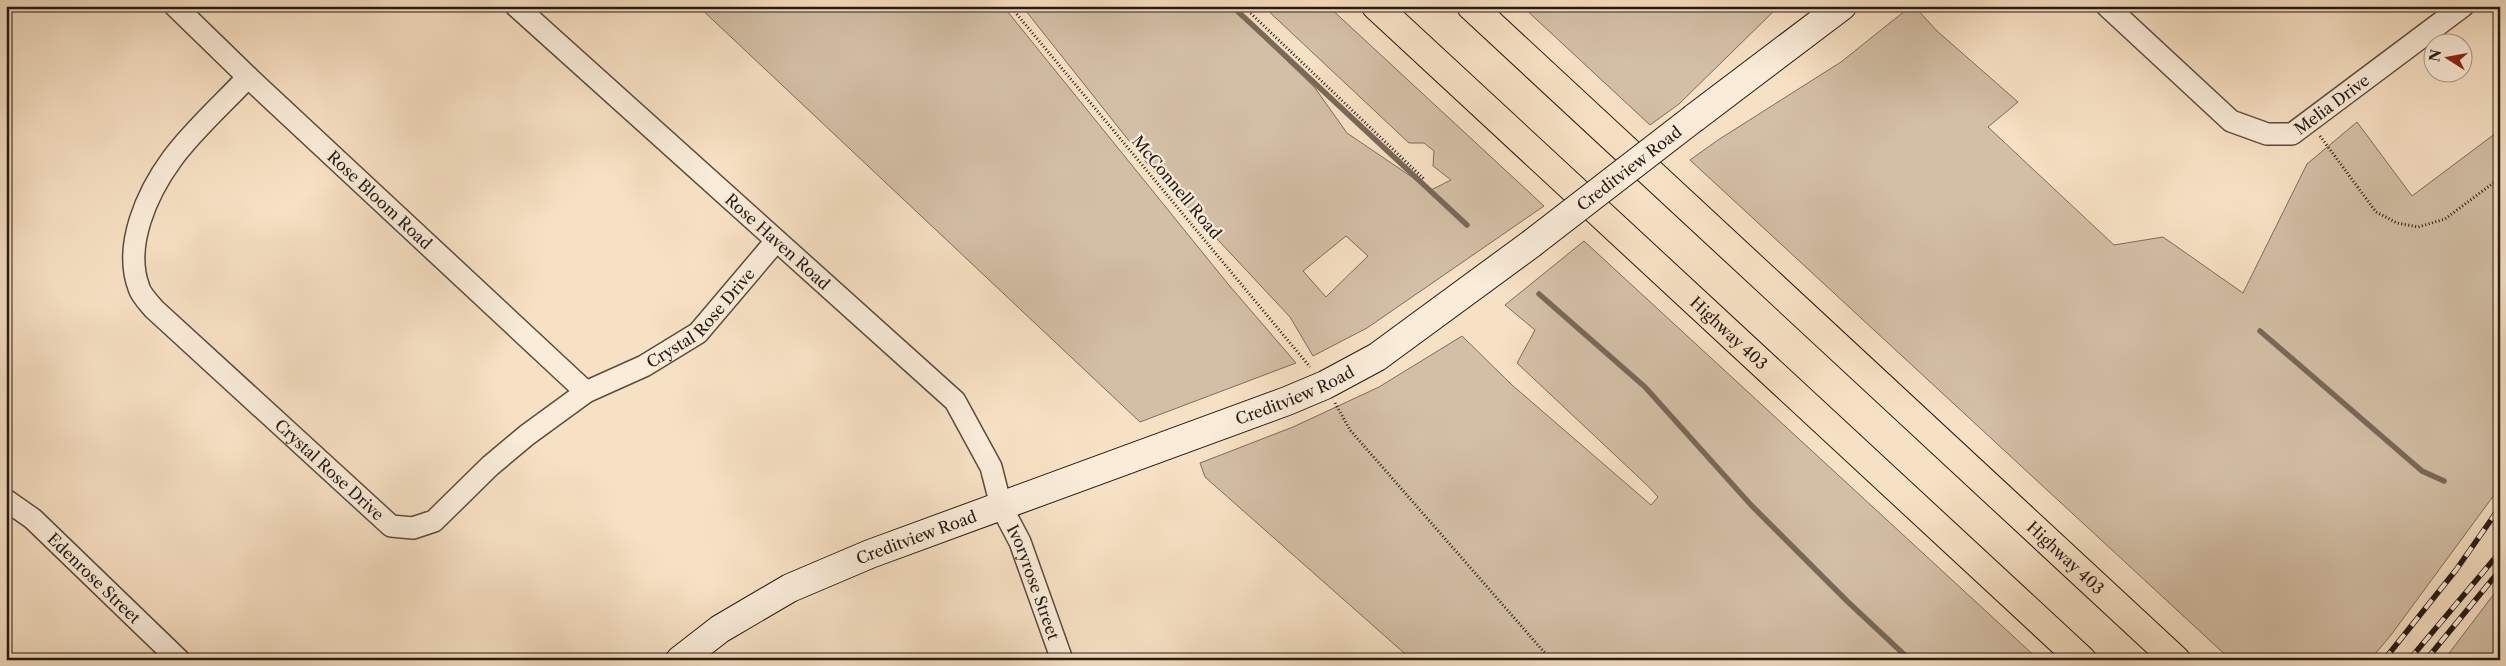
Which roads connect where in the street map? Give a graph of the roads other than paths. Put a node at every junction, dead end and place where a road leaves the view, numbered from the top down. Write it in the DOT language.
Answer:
graph roads {
  1 [pos="175,6"];
  2 [pos="516,6"];
  3 [pos="1376,6"];
  4 [pos="1471,6"];
  5 [pos="1842,6"];
  6 [pos="2108,6"];
  7 [pos="2463,6"];
  8 [pos="248,77"];
  9 [pos="776,241"];
  10 [pos="586,392"];
  11 [pos="6,500"];
  12 [pos="1001,506"];
  13 [pos="179,660"];
  14 [pos="680,660"];
  15 [pos="1062,660"];
  16 [pos="2082,660"];
  17 [pos="2176,660"];
  1 -- 8 [label="street, Rose Bloom Road"];
  2 -- 9 [label="street, Rose Haven Road"];
  3 -- 16 [label="highway, Highway 403"];
  4 -- 17 [label="highway, Highway 403"];
  5 -- 12 [label="main road, Creditview Road, bridge"];
  6 -- 7 [label="street, Melia Drive"];
  8 -- 10 [label="street, Rose Bloom Road"];
  8 -- 10 [label="street, Crystal Rose Drive"];
  9 -- 10 [label="street, Crystal Rose Drive"];
  9 -- 12 [label="street, Rose Haven Road"];
  11 -- 13 [label="street, Edenrose Street"];
  12 -- 14 [label="main road, Creditview Road"];
  12 -- 15 [label="street, Ivoryrose Street"];
}
